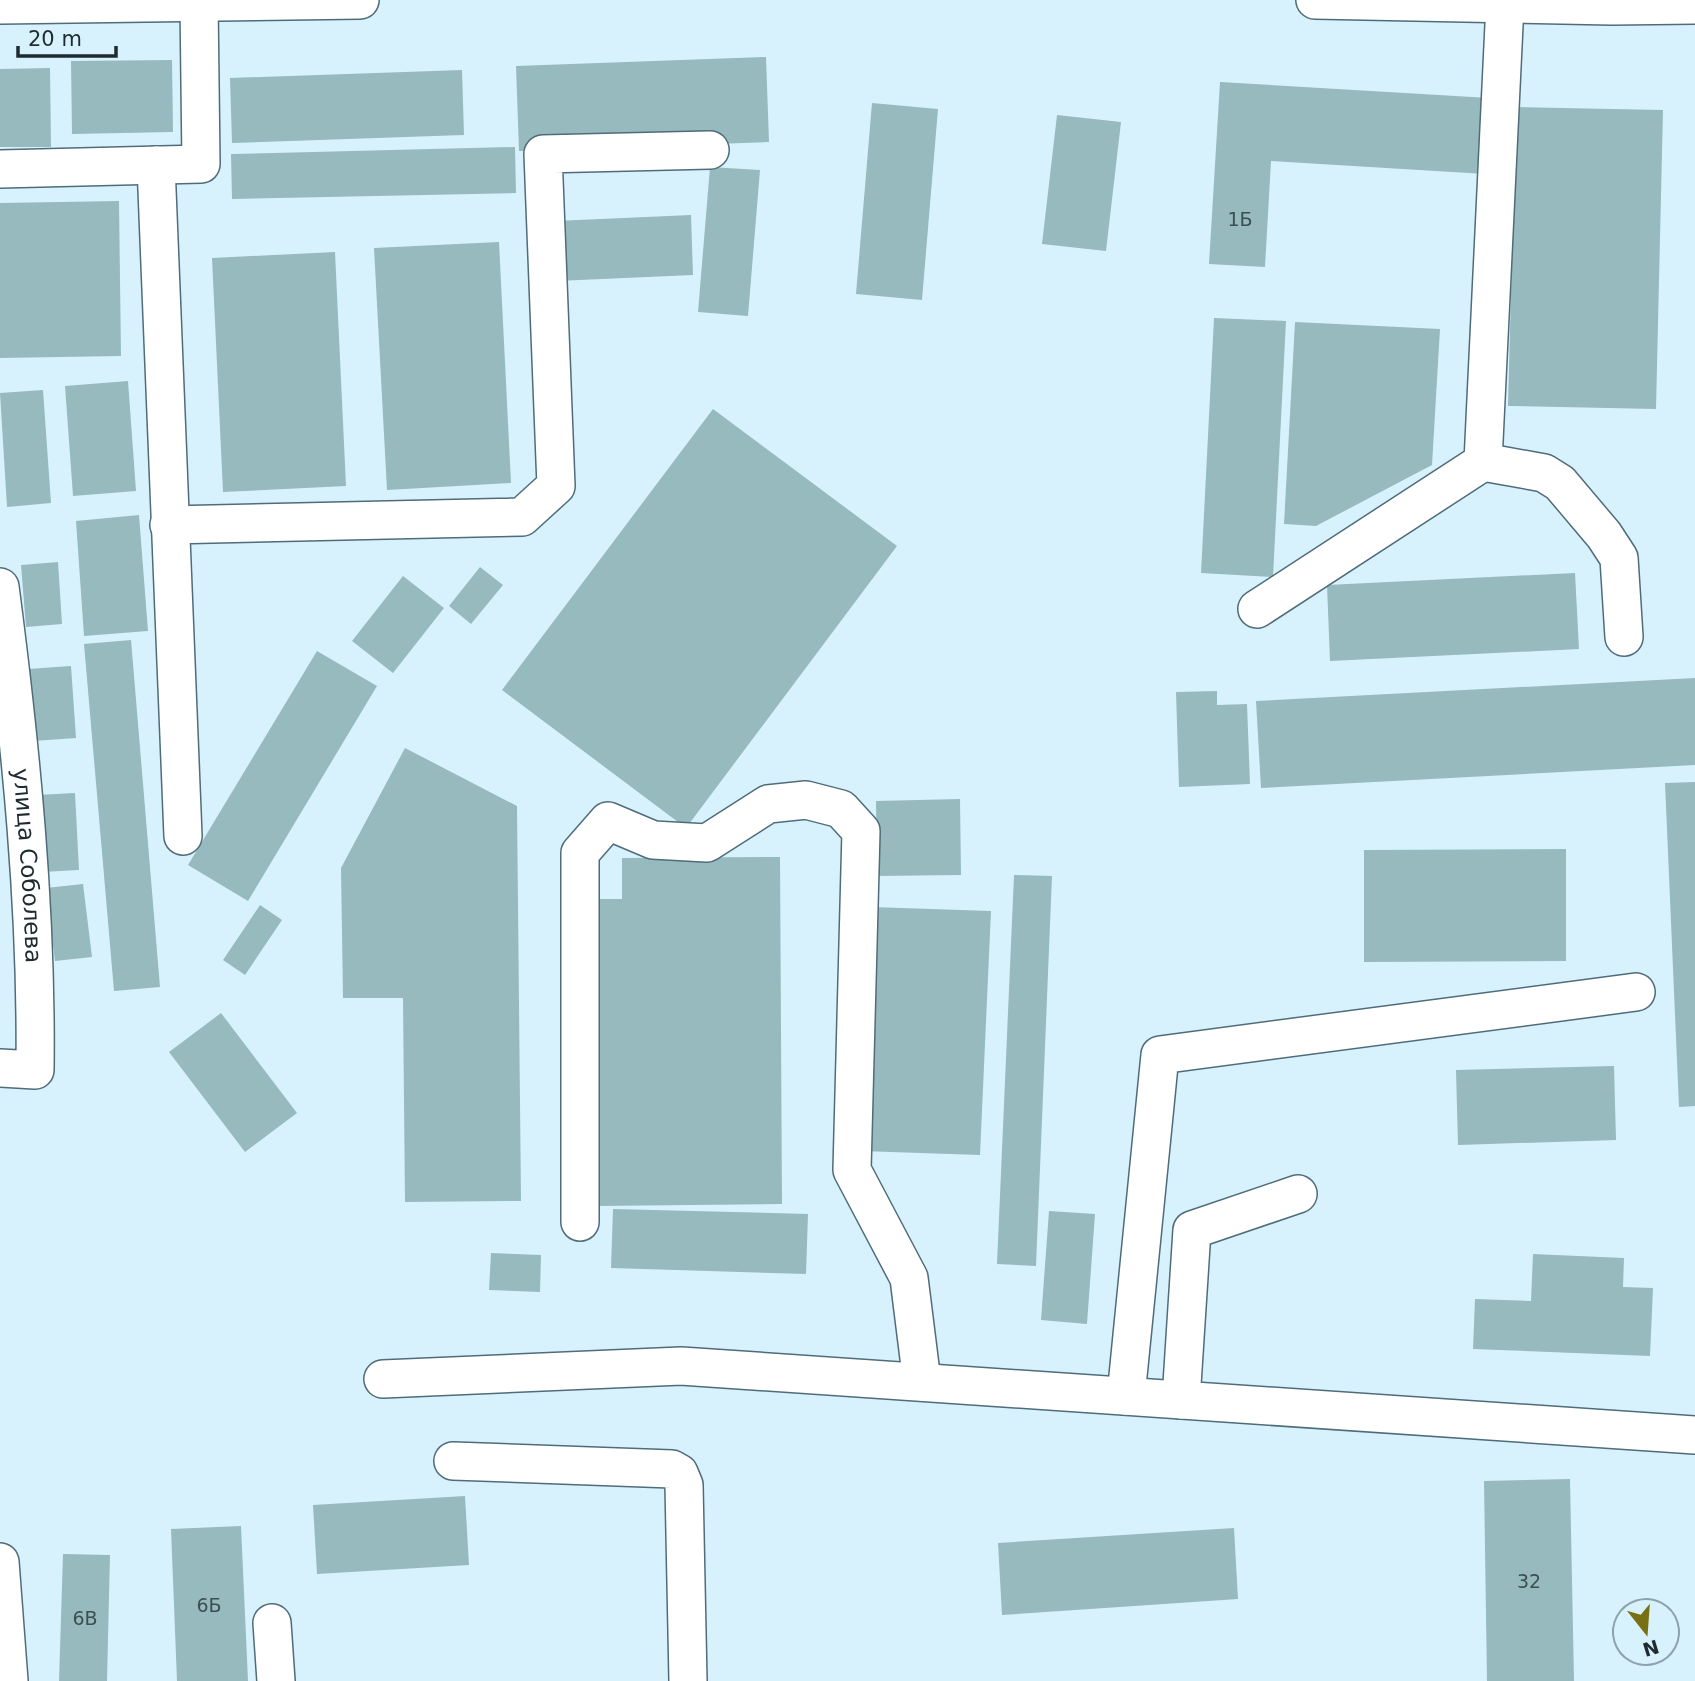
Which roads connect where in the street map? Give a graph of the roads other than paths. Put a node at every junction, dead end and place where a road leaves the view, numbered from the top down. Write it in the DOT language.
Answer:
graph roads {
  1 [pos="360,0"];
  2 [pos="1315,0"];
  3 [pos="199,2"];
  4 [pos="1505,4"];
  5 [pos="0,5"];
  6 [pos="1695,5"];
  7 [pos="710,149"];
  8 [pos="156,165"];
  9 [pos="0,169"];
  10 [pos="1483,462"];
  11 [pos="169,525"];
  12 [pos="0,587"];
  13 [pos="1257,609"];
  14 [pos="1624,637"];
  15 [pos="10,742"];
  16 [pos="183,836"];
  17 [pos="1636,992"];
  18 [pos="0,1068"];
  19 [pos="1298,1194"];
  20 [pos="580,1222"];
  21 [pos="383,1379"];
  22 [pos="922,1382"];
  23 [pos="1126,1396"];
  24 [pos="1181,1400"];
  25 [pos="1695,1434"];
  26 [pos="453,1461"];
  27 [pos="0,1562"];
  28 [pos="272,1623"];
  29 [pos="9,1681"];
  30 [pos="276,1681"];
  31 [pos="688,1681"];
  1 -- 3 [label="street"];
  2 -- 4 [label="street"];
  3 -- 5 [label="street"];
  3 -- 8 [label="street"];
  4 -- 6 [label="street"];
  4 -- 10 [label="street"];
  7 -- 11 [label="street"];
  8 -- 9 [label="street"];
  8 -- 11 [label="street"];
  10 -- 13 [label="street"];
  10 -- 14 [label="street"];
  11 -- 16 [label="street"];
  12 -- 15 [label="street, улица Соболева"];
  15 -- 18 [label="street, улица Соболева"];
  17 -- 23 [label="street"];
  19 -- 24 [label="street"];
  20 -- 22 [label="street"];
  21 -- 22 [label="street"];
  22 -- 23 [label="street"];
  23 -- 24 [label="street"];
  24 -- 25 [label="street"];
  26 -- 31 [label="street"];
  27 -- 29 [label="street"];
  28 -- 30 [label="street"];
}
